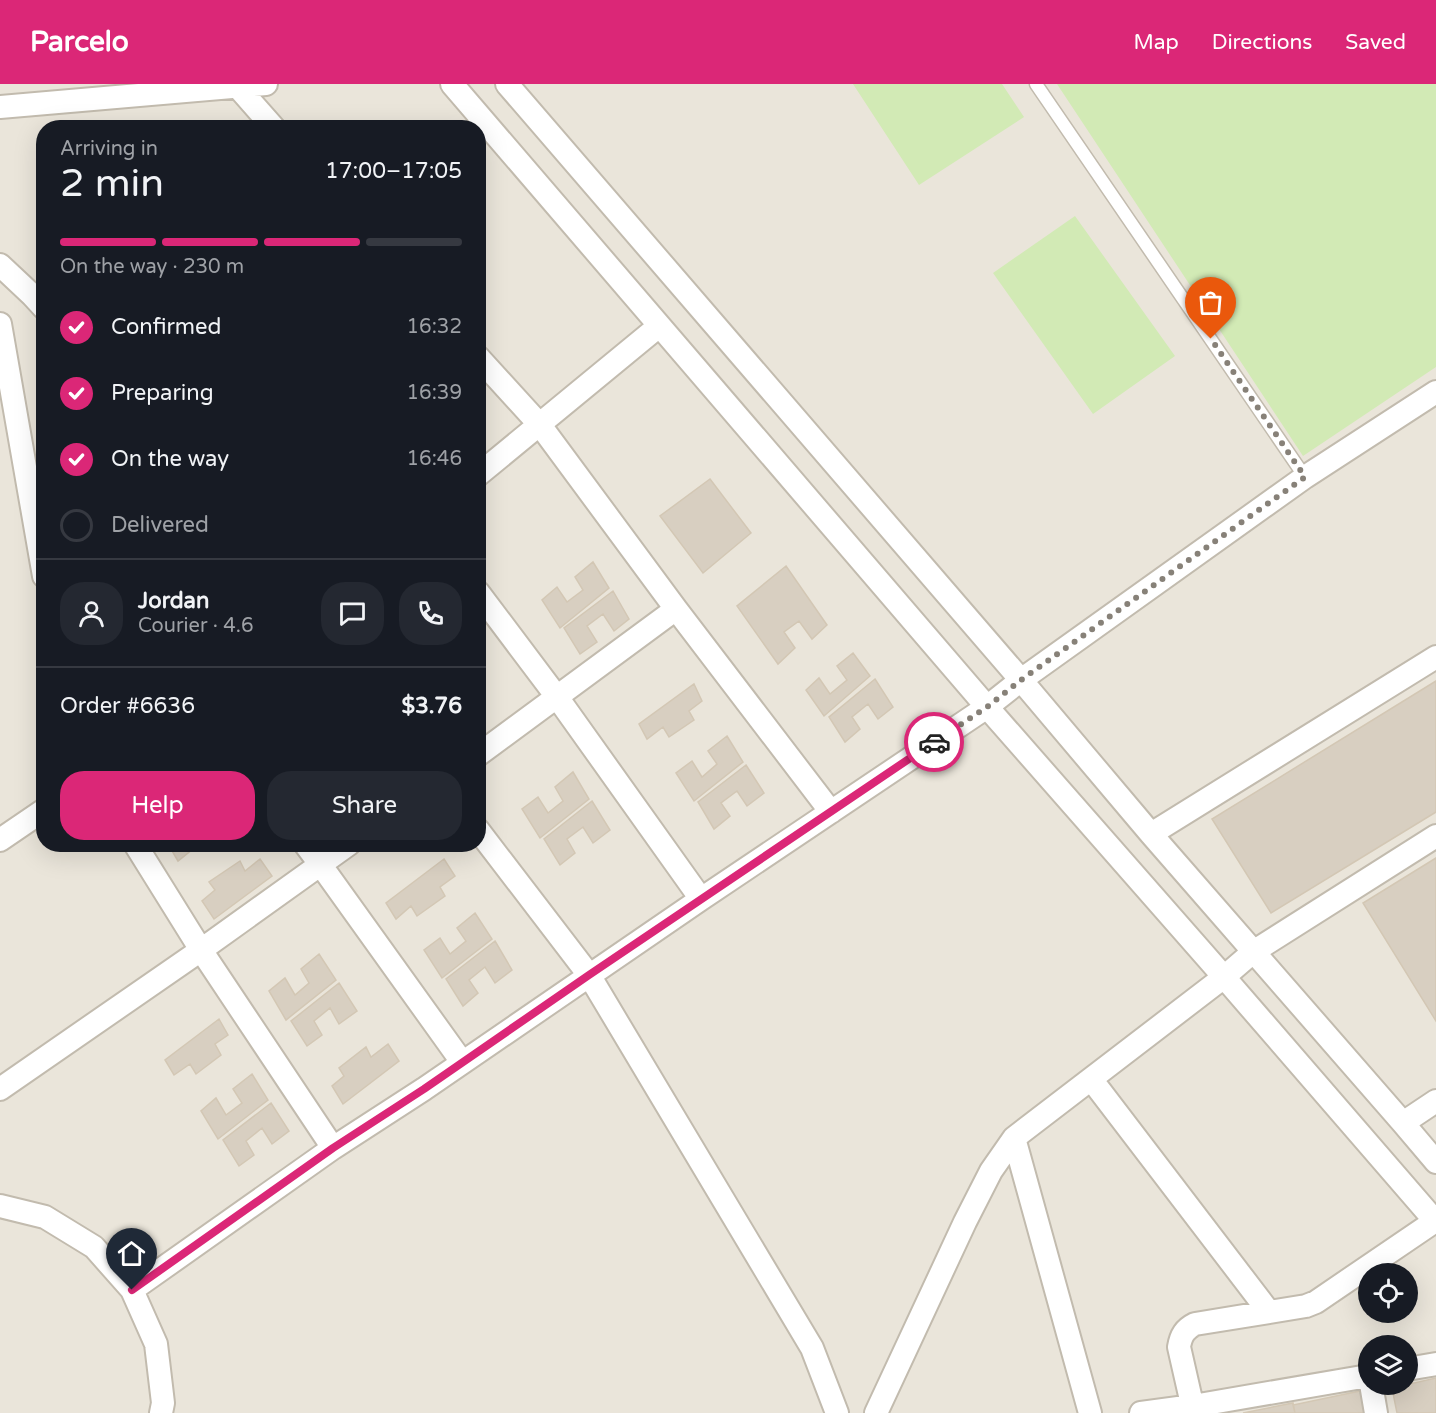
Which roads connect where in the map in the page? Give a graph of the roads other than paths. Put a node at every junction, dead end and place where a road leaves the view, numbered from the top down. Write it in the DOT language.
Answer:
graph roads {
  1 [pos="266,84"];
  2 [pos="452,84"];
  3 [pos="507,84"];
  4 [pos="1036,84"];
  5 [pos="237,87"];
  6 [pos="0,107"];
  7 [pos="267,120"];
  8 [pos="483,120"];
  9 [pos="486,124"];
  10 [pos="0,265"];
  11 [pos="36,299"];
  12 [pos="0,324"];
  13 [pos="659,326"];
  14 [pos="486,366"];
  15 [pos="1436,392"];
  16 [pos="540,426"];
  17 [pos="486,469"];
  18 [pos="1305,477"];
  19 [pos="36,530"];
  20 [pos="486,603"];
  21 [pos="676,609"];
  22 [pos="1436,657"];
  23 [pos="1021,680"];
  24 [pos="557,697"];
  25 [pos="987,707"];
  26 [pos="486,749"];
  27 [pos="831,812"];
  28 [pos="36,815"];
  29 [pos="1151,834"];
  30 [pos="1436,836"];
  31 [pos="0,840"];
  32 [pos="486,840"];
  33 [pos="140,852"];
  34 [pos="311,852"];
  35 [pos="337,852"];
  36 [pos="320,864"];
  37 [pos="701,899"];
  38 [pos="201,950"];
  39 [pos="1253,952"];
  40 [pos="589,975"];
  41 [pos="1224,977"];
  42 [pos="462,1062"];
  43 [pos="1091,1079"];
  44 [pos="0,1089"];
  45 [pos="1436,1101"];
  46 [pos="1403,1123"];
  47 [pos="1014,1138"];
  48 [pos="333,1148"];
  49 [pos="1436,1162"];
  50 [pos="0,1206"];
  51 [pos="1435,1221"];
  52 [pos="132,1290"];
  53 [pos="1269,1312"];
  54 [pos="1436,1364"];
  55 [pos="1418,1367"];
  56 [pos="1358,1378"];
  57 [pos="1373,1395"];
  58 [pos="1194,1409"];
  59 [pos="161,1413"];
  60 [pos="837,1413"];
  61 [pos="876,1413"];
  62 [pos="1090,1413"];
  63 [pos="1141,1413"];
  64 [pos="1376,1413"];
  1 -- 5 [label="street"];
  2 -- 8 [label="street"];
  3 -- 23 [label="street"];
  4 -- 18 [label="lane"];
  5 -- 6 [label="street"];
  5 -- 7 [label="street"];
  9 -- 13 [label="street"];
  10 -- 11 [label="street"];
  12 -- 19 [label="street"];
  13 -- 16 [label="street"];
  13 -- 25 [label="street"];
  14 -- 16 [label="street"];
  15 -- 18 [label="street"];
  16 -- 17 [label="street"];
  16 -- 21 [label="street"];
  18 -- 23 [label="street"];
  20 -- 24 [label="street"];
  21 -- 24 [label="street"];
  21 -- 27 [label="street"];
  22 -- 29 [label="street"];
  23 -- 25 [label="street"];
  23 -- 29 [label="street"];
  24 -- 26 [label="street"];
  24 -- 37 [label="street"];
  25 -- 27 [label="street"];
  25 -- 41 [label="street"];
  27 -- 37 [label="street"];
  28 -- 31 [label="street"];
  29 -- 39 [label="street"];
  30 -- 39 [label="street"];
  32 -- 40 [label="street"];
  33 -- 38 [label="street"];
  34 -- 36 [label="street"];
  35 -- 36 [label="street"];
  36 -- 38 [label="street"];
  36 -- 42 [label="street"];
  37 -- 40 [label="street"];
  38 -- 44 [label="street"];
  38 -- 48 [label="street"];
  39 -- 41 [label="street"];
  39 -- 46 [label="street"];
  40 -- 42 [label="street"];
  40 -- 60 [label="street"];
  41 -- 43 [label="street"];
  41 -- 51 [label="street"];
  42 -- 48 [label="street"];
  43 -- 47 [label="street"];
  43 -- 53 [label="street"];
  45 -- 46 [label="street"];
  46 -- 49 [label="street"];
  47 -- 61 [label="street"];
  47 -- 62 [label="street"];
  48 -- 52 [label="street"];
  50 -- 52 [label="street"];
  51 -- 53 [label="street"];
  52 -- 59 [label="street"];
  53 -- 58 [label="street"];
  54 -- 55 [label="street"];
  56 -- 58 [label="street"];
  57 -- 64 [label="street"];
  58 -- 63 [label="street"];
}
